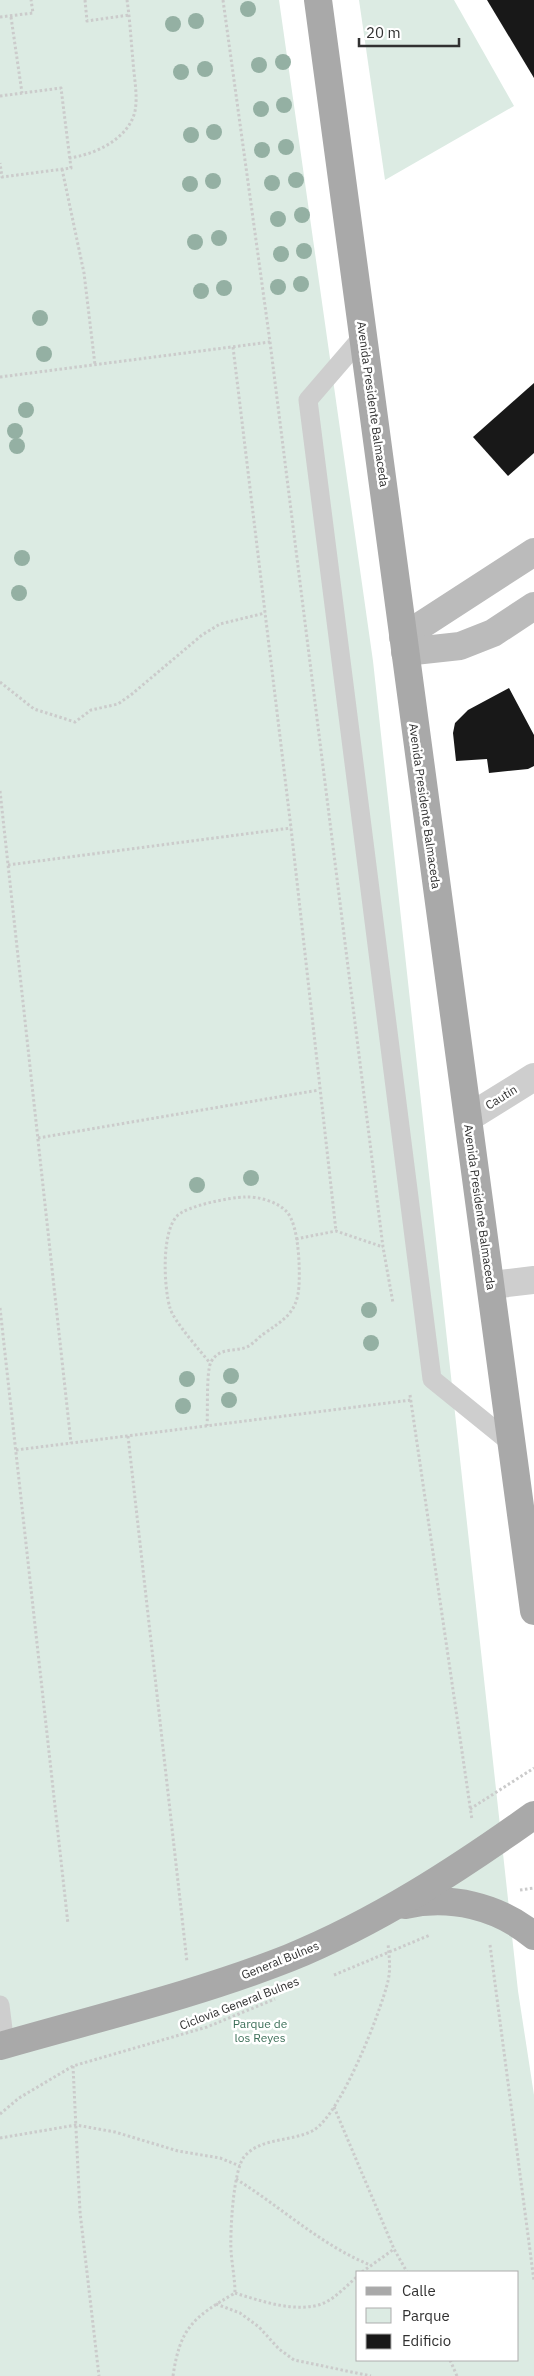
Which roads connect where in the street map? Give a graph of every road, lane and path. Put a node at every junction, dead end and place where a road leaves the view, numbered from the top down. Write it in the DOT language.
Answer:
graph roads {
  1 [pos="31,0"];
  2 [pos="85,0"];
  3 [pos="127,0"];
  4 [pos="318,0"];
  5 [pos="129,15"];
  6 [pos="11,17"];
  7 [pos="0,18"];
  8 [pos="22,93"];
  9 [pos="0,96"];
  10 [pos="69,158"];
  11 [pos="0,164"];
  12 [pos="62,169"];
  13 [pos="364,335"];
  14 [pos="270,342"];
  15 [pos="233,347"];
  16 [pos="95,365"];
  17 [pos="0,377"];
  18 [pos="534,552"];
  19 [pos="534,606"];
  20 [pos="265,613"];
  21 [pos="404,644"];
  22 [pos="0,682"];
  23 [pos="0,791"];
  24 [pos="291,828"];
  25 [pos="8,865"];
  26 [pos="534,1077"];
  27 [pos="319,1090"];
  28 [pos="468,1118"];
  29 [pos="38,1138"];
  30 [pos="336,1231"];
  31 [pos="296,1239"];
  32 [pos="383,1247"];
  33 [pos="534,1280"];
  34 [pos="491,1285"];
  35 [pos="0,1308"];
  36 [pos="210,1363"];
  37 [pos="411,1400"];
  38 [pos="207,1426"];
  39 [pos="128,1436"];
  40 [pos="71,1443"];
  41 [pos="512,1443"];
  42 [pos="16,1450"];
  43 [pos="534,1611"];
  44 [pos="534,1768"];
  45 [pos="470,1809"];
  46 [pos="534,1815"];
  47 [pos="388,1910"];
  48 [pos="68,1924"];
  49 [pos="434,1933"];
  50 [pos="534,1936"];
  51 [pos="483,1944"];
  52 [pos="389,1953"];
  53 [pos="325,1979"];
  54 [pos="191,1992"];
  55 [pos="280,1997"];
  56 [pos="0,2005"];
  57 [pos="3,2045"];
  58 [pos="73,2066"];
  59 [pos="334,2107"];
  60 [pos="0,2114"];
  61 [pos="76,2125"];
  62 [pos="0,2138"];
  63 [pos="240,2166"];
  64 [pos="236,2179"];
  65 [pos="394,2249"];
  66 [pos="370,2265"];
  67 [pos="363,2271"];
  68 [pos="405,2271"];
  69 [pos="356,2278"];
  70 [pos="534,2281"];
  71 [pos="235,2293"];
  72 [pos="216,2304"];
  73 [pos="450,2361"];
  74 [pos="99,2376"];
  75 [pos="173,2376"];
  76 [pos="371,2376"];
  77 [pos="457,2376"];
  1 -- 6 [label="path"];
  2 -- 5 [label="path"];
  3 -- 5 [label="path"];
  4 -- 13 [label="main road, Avenida Presidente Balmaceda"];
  5 -- 10 [label="path"];
  6 -- 7 [label="path"];
  6 -- 8 [label="path"];
  8 -- 9 [label="path"];
  8 -- 10 [label="path"];
  10 -- 12 [label="path"];
  11 -- 12 [label="path"];
  12 -- 16 [label="path"];
  13 -- 21 [label="main road, Avenida Presidente Balmaceda"];
  13 -- 41 [label="lane"];
  14 -- 15 [label="path"];
  15 -- 16 [label="path"];
  15 -- 20 [label="path"];
  16 -- 17 [label="path"];
  18 -- 21 [label="main road"];
  19 -- 21 [label="main road"];
  20 -- 22 [label="path"];
  20 -- 24 [label="path"];
  21 -- 28 [label="main road, Avenida Presidente Balmaceda"];
  23 -- 25 [label="path"];
  24 -- 25 [label="path"];
  24 -- 27 [label="path"];
  25 -- 29 [label="path"];
  26 -- 28 [label="street, Cautín"];
  27 -- 29 [label="path"];
  27 -- 30 [label="path"];
  28 -- 34 [label="main road, Avenida Presidente Balmaceda"];
  29 -- 40 [label="path"];
  30 -- 31 [label="path"];
  30 -- 32 [label="path"];
  31 -- 36 [label="path"];
  31 -- 36 [label="path"];
  33 -- 34 [label="street"];
  34 -- 41 [label="main road, Avenida Presidente Balmaceda"];
  35 -- 42 [label="path"];
  36 -- 38 [label="path"];
  37 -- 38 [label="path"];
  38 -- 39 [label="path"];
  39 -- 40 [label="path"];
  39 -- 54 [label="path"];
  40 -- 42 [label="path"];
  41 -- 43 [label="main road, Avenida Presidente Balmaceda"];
  42 -- 48 [label="path"];
  44 -- 45 [label="path"];
  46 -- 47 [label="main road, General Bulnes"];
  47 -- 50 [label="main road"];
  47 -- 52 [label="path"];
  47 -- 54 [label="main road, General Bulnes"];
  49 -- 52 [label="path"];
  51 -- 70 [label="path"];
  52 -- 53 [label="path"];
  52 -- 59 [label="path"];
  54 -- 57 [label="main road, General Bulnes"];
  55 -- 58 [label="path, Ciclovia General Bulnes"];
  56 -- 57 [label="lane"];
  58 -- 60 [label="path, Ciclovia General Bulnes"];
  58 -- 61 [label="path"];
  59 -- 63 [label="path"];
  59 -- 65 [label="path"];
  61 -- 62 [label="path"];
  61 -- 63 [label="path"];
  61 -- 74 [label="path"];
  63 -- 64 [label="path"];
  64 -- 66 [label="path"];
  64 -- 71 [label="path"];
  65 -- 66 [label="path"];
  65 -- 68 [label="path"];
  66 -- 67 [label="path"];
  69 -- 71 [label="path"];
  71 -- 72 [label="path"];
  72 -- 75 [label="path"];
  72 -- 76 [label="path"];
  73 -- 77 [label="path"];
}
